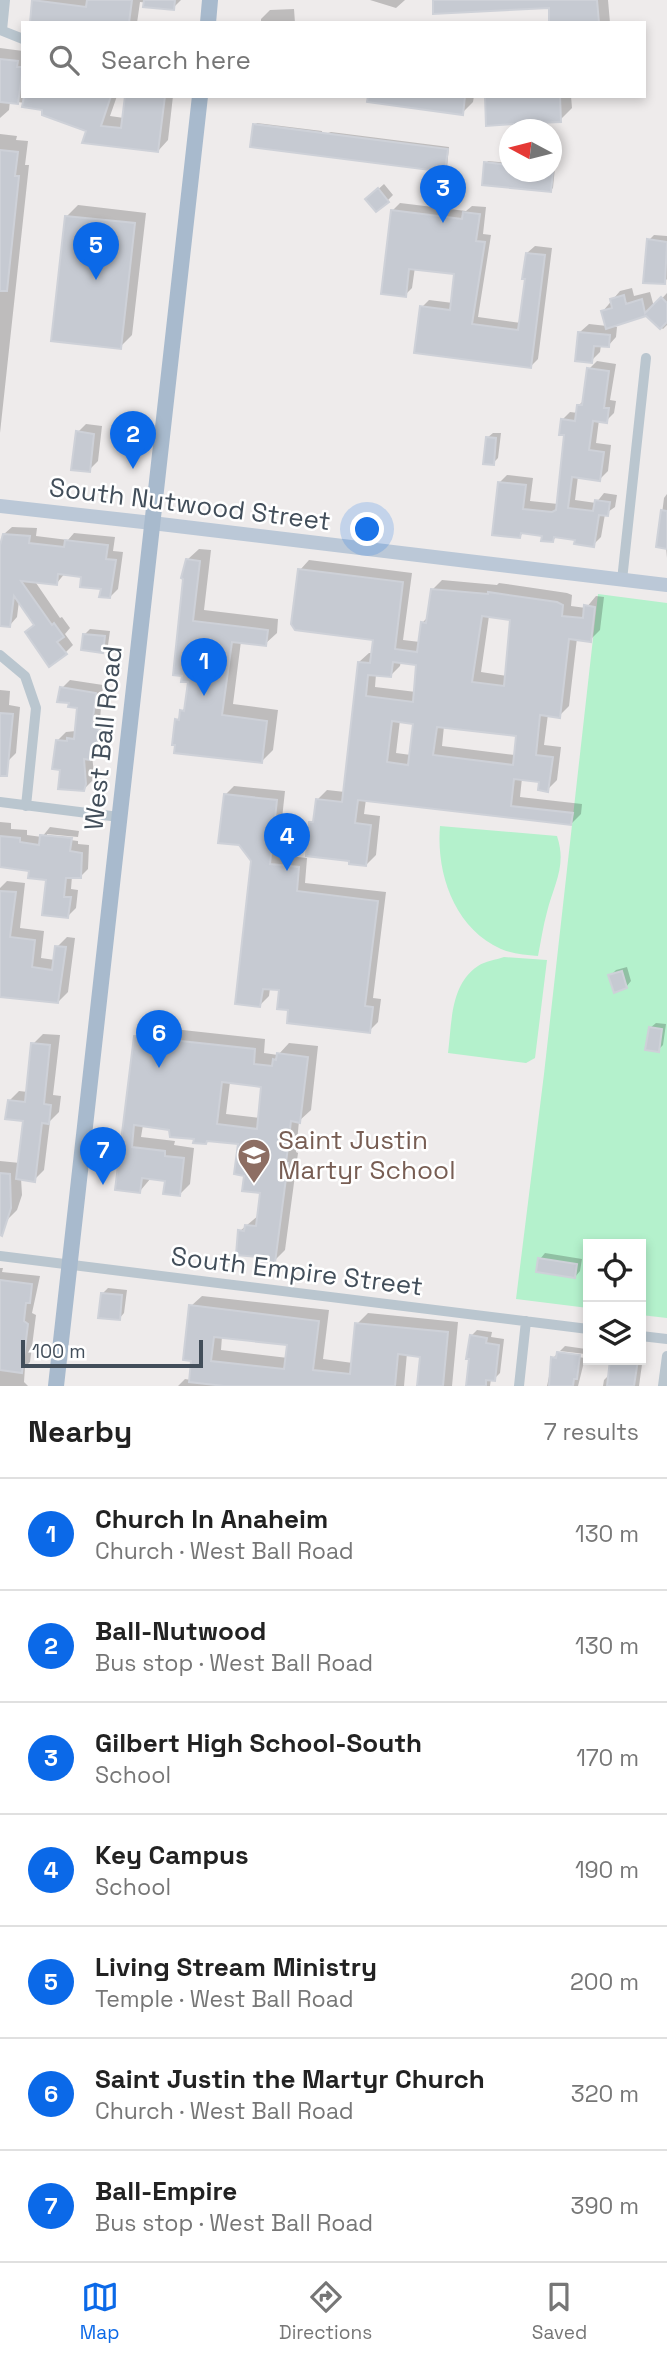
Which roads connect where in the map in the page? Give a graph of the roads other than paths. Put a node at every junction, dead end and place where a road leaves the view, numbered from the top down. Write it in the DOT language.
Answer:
graph roads {
  1 [pos="5,0"];
  2 [pos="211,0"];
  3 [pos="208,21"];
  4 [pos="1,30"];
  5 [pos="21,38"];
  6 [pos="200,98"];
  7 [pos="646,358"];
  8 [pos="0,506"];
  9 [pos="152,523"];
  10 [pos="622,580"];
  11 [pos="667,585"];
  12 [pos="0,655"];
  13 [pos="0,802"];
  14 [pos="26,806"];
  15 [pos="119,817"];
  16 [pos="0,1256"];
  17 [pos="69,1263"];
  18 [pos="526,1321"];
  19 [pos="583,1328"];
  20 [pos="646,1337"];
  21 [pos="667,1339"];
  22 [pos="667,1356"];
  23 [pos="56,1386"];
  24 [pos="519,1386"];
  25 [pos="663,1386"];
  1 -- 4 [label="street"];
  2 -- 3 [label="main road"];
  4 -- 5 [label="street"];
  6 -- 9 [label="main road, West Ball Road"];
  7 -- 10 [label="street"];
  8 -- 9 [label="street, South Nutwood Street"];
  9 -- 10 [label="street, South Nutwood Street"];
  9 -- 15 [label="main road, West Ball Road"];
  10 -- 11 [label="street, South Nutwood Street"];
  12 -- 14 [label="street"];
  13 -- 14 [label="street"];
  14 -- 15 [label="street"];
  15 -- 17 [label="main road, West Ball Road"];
  16 -- 17 [label="street, South Empire Street"];
  17 -- 18 [label="street, South Empire Street"];
  17 -- 23 [label="main road, West Ball Road"];
  18 -- 19 [label="street, South Empire Street"];
  18 -- 24 [label="street"];
  20 -- 21 [label="street"];
  22 -- 25 [label="street"];
}
